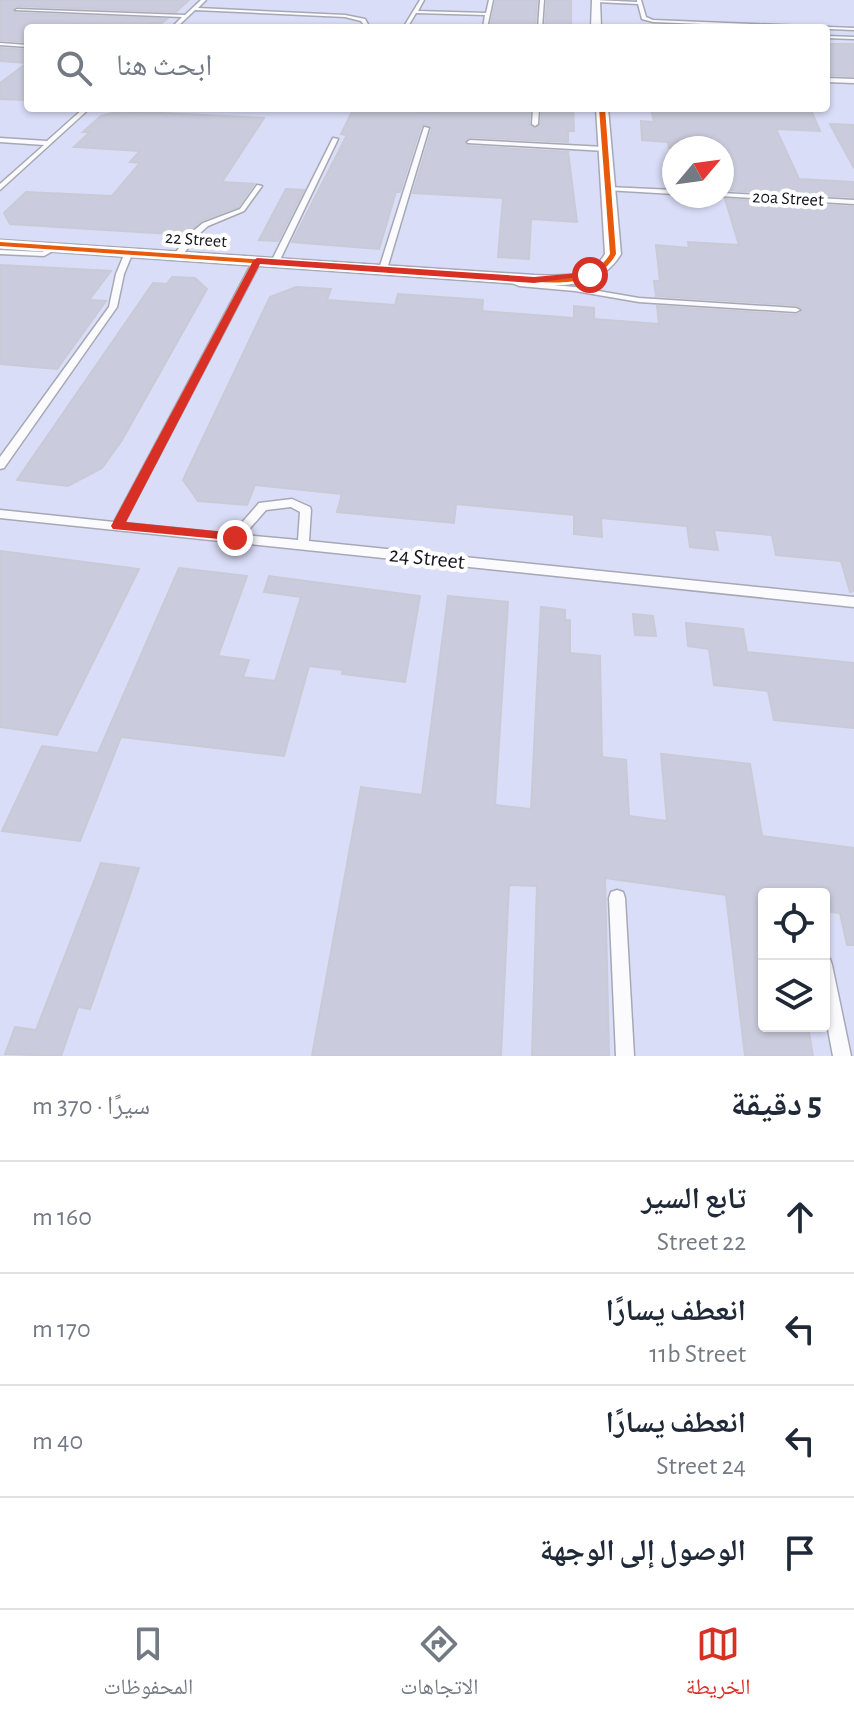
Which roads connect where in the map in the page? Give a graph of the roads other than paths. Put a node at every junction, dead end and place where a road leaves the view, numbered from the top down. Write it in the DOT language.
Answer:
graph roads {
  1 [pos="204,0"];
  2 [pos="422,0"];
  3 [pos="491,0"];
  4 [pos="542,0"];
  5 [pos="596,1"];
  6 [pos="640,2"];
  7 [pos="194,9"];
  8 [pos="17,10"];
  9 [pos="414,12"];
  10 [pos="488,14"];
  11 [pos="186,16"];
  12 [pos="177,24"];
  13 [pos="366,24"];
  14 [pos="407,24"];
  15 [pos="486,24"];
  16 [pos="540,24"];
  17 [pos="596,24"];
  18 [pos="728,24"];
  19 [pos="830,28"];
  20 [pos="854,29"];
  21 [pos="830,37"];
  22 [pos="854,38"];
  23 [pos="0,44"];
  24 [pos="24,46"];
  25 [pos="830,80"];
  26 [pos="854,81"];
  27 [pos="83,112"];
  28 [pos="536,112"];
  29 [pos="602,112"];
  30 [pos="535,124"];
  31 [pos="426,128"];
  32 [pos="335,139"];
  33 [pos="0,140"];
  34 [pos="470,142"];
  35 [pos="49,143"];
  36 [pos="605,149"];
  37 [pos="259,186"];
  38 [pos="0,188"];
  39 [pos="608,189"];
  40 [pos="662,191"];
  41 [pos="734,196"];
  42 [pos="854,202"];
  43 [pos="0,244"];
  44 [pos="56,247"];
  45 [pos="0,252"];
  46 [pos="129,252"];
  47 [pos="178,255"];
  48 [pos="257,261"];
  49 [pos="275,262"];
  50 [pos="383,269"];
  51 [pos="509,278"];
  52 [pos="796,310"];
  53 [pos="0,465"];
  54 [pos="0,514"];
  55 [pos="117,526"];
  56 [pos="235,538"];
  57 [pos="303,545"];
  58 [pos="854,602"];
  59 [pos="617,898"];
  60 [pos="830,995"];
  61 [pos="625,1056"];
  62 [pos="842,1056"];
  1 -- 7 [label="lane"];
  2 -- 9 [label="lane"];
  3 -- 10 [label="lane"];
  4 -- 16 [label="lane"];
  5 -- 6 [label="lane"];
  5 -- 17 [label="street"];
  6 -- 18 [label="lane"];
  7 -- 11 [label="lane"];
  7 -- 13 [label="lane"];
  8 -- 11 [label="lane"];
  9 -- 10 [label="lane"];
  9 -- 14 [label="lane"];
  10 -- 15 [label="lane"];
  11 -- 12 [label="lane"];
  19 -- 20 [label="lane"];
  21 -- 22 [label="lane"];
  23 -- 24 [label="lane"];
  25 -- 26 [label="lane"];
  27 -- 35 [label="lane"];
  28 -- 30 [label="lane"];
  29 -- 36 [label="street"];
  31 -- 50 [label="lane"];
  32 -- 49 [label="lane"];
  33 -- 35 [label="lane"];
  34 -- 36 [label="lane"];
  35 -- 38 [label="lane"];
  36 -- 39 [label="street"];
  37 -- 47 [label="lane"];
  39 -- 40 [label="lane"];
  39 -- 51 [label="street, 22 Street"];
  41 -- 42 [label="lane, 20a Street"];
  43 -- 44 [label="street, 22 Street"];
  44 -- 45 [label="lane"];
  44 -- 46 [label="street, 22 Street"];
  46 -- 47 [label="street, 22 Street"];
  46 -- 53 [label="lane"];
  47 -- 48 [label="street, 22 Street"];
  48 -- 49 [label="street, 22 Street"];
  48 -- 55 [label="lane"];
  49 -- 50 [label="street, 22 Street"];
  50 -- 51 [label="street, 22 Street"];
  51 -- 52 [label="lane"];
  54 -- 55 [label="lane, 24 Street"];
  55 -- 56 [label="lane, 24 Street"];
  56 -- 57 [label="lane, 24 Street"];
  56 -- 57 [label="lane"];
  57 -- 58 [label="lane, 24 Street"];
  59 -- 61 [label="lane"];
  60 -- 62 [label="lane"];
}
